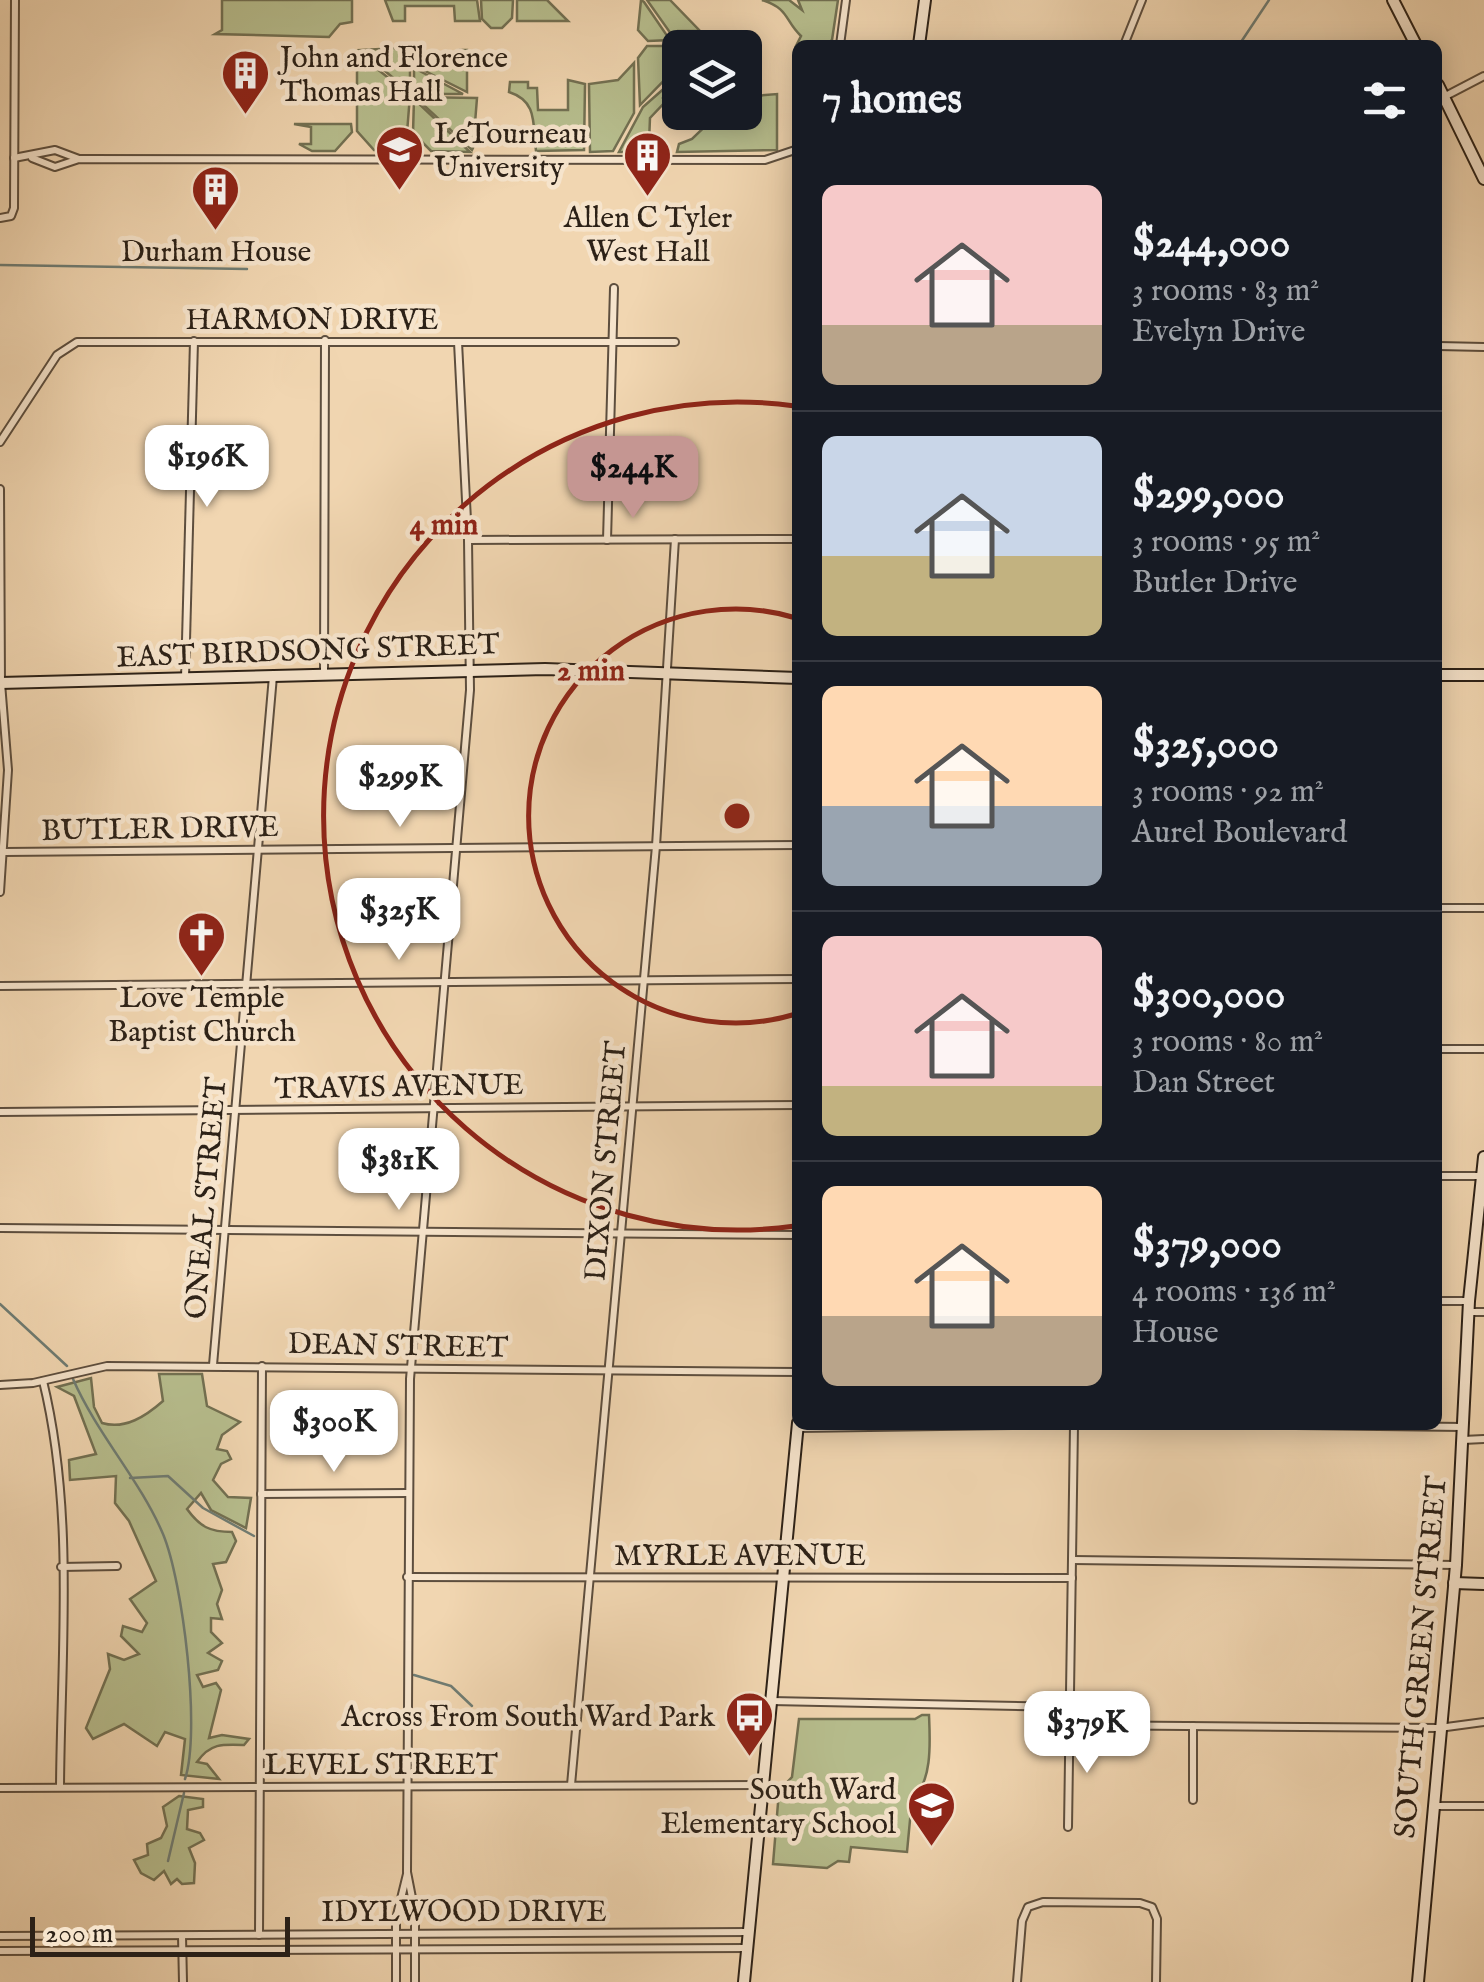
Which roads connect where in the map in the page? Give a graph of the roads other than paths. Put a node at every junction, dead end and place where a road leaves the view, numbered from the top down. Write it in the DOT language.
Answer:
graph roads {
  1 [pos="15,0"];
  2 [pos="846,0"];
  3 [pos="925,0"];
  4 [pos="1142,0"];
  5 [pos="1393,0"];
  6 [pos="841,40"];
  7 [pos="920,40"];
  8 [pos="1126,40"];
  9 [pos="1413,40"];
  10 [pos="1484,76"];
  11 [pos="1442,97"];
  12 [pos="1442,102"];
  13 [pos="792,151"];
  14 [pos="14,158"];
  15 [pos="32,158"];
  16 [pos="79,159"];
  17 [pos="1484,178"];
  18 [pos="0,218"];
  19 [pos="614,288"];
  20 [pos="325,340"];
  21 [pos="194,341"];
  22 [pos="458,342"];
  23 [pos="614,342"];
  24 [pos="675,342"];
  25 [pos="1442,346"];
  26 [pos="1484,346"];
  27 [pos="0,442"];
  28 [pos="0,489"];
  29 [pos="792,539"];
  30 [pos="468,540"];
  31 [pos="607,540"];
  32 [pos="676,540"];
  33 [pos="470,670"];
  34 [pos="667,673"];
  35 [pos="1484,674"];
  36 [pos="324,675"];
  37 [pos="273,676"];
  38 [pos="1442,676"];
  39 [pos="185,678"];
  40 [pos="792,678"];
  41 [pos="0,684"];
  42 [pos="3,804"];
  43 [pos="792,844"];
  44 [pos="656,846"];
  45 [pos="457,848"];
  46 [pos="260,850"];
  47 [pos="4,852"];
  48 [pos="0,892"];
  49 [pos="1442,908"];
  50 [pos="1484,908"];
  51 [pos="792,978"];
  52 [pos="644,980"];
  53 [pos="446,981"];
  54 [pos="248,983"];
  55 [pos="0,986"];
  56 [pos="1442,1049"];
  57 [pos="1484,1049"];
  58 [pos="792,1105"];
  59 [pos="632,1106"];
  60 [pos="436,1108"];
  61 [pos="236,1110"];
  62 [pos="0,1112"];
  63 [pos="1484,1157"];
  64 [pos="1442,1176"];
  65 [pos="1482,1176"];
  66 [pos="0,1228"];
  67 [pos="225,1228"];
  68 [pos="424,1232"];
  69 [pos="622,1233"];
  70 [pos="792,1235"];
  71 [pos="1442,1302"];
  72 [pos="1469,1307"];
  73 [pos="1484,1312"];
  74 [pos="212,1365"];
  75 [pos="262,1366"];
  76 [pos="410,1367"];
  77 [pos="609,1371"];
  78 [pos="792,1372"];
  79 [pos="43,1381"];
  80 [pos="0,1385"];
  81 [pos="1442,1427"];
  82 [pos="1464,1427"];
  83 [pos="797,1430"];
  84 [pos="1074,1430"];
  85 [pos="1464,1440"];
  86 [pos="1484,1440"];
  87 [pos="408,1493"];
  88 [pos="261,1494"];
  89 [pos="1073,1560"];
  90 [pos="1456,1565"];
  91 [pos="117,1566"];
  92 [pos="61,1567"];
  93 [pos="407,1577"];
  94 [pos="592,1577"];
  95 [pos="783,1578"];
  96 [pos="1072,1578"];
  97 [pos="1454,1583"];
  98 [pos="1484,1584"];
  99 [pos="771,1701"];
  100 [pos="1069,1707"];
  101 [pos="1484,1722"];
  102 [pos="1070,1725"];
  103 [pos="1193,1726"];
  104 [pos="1440,1728"];
  105 [pos="571,1785"];
  106 [pos="763,1785"];
  107 [pos="407,1786"];
  108 [pos="258,1787"];
  109 [pos="0,1788"];
  110 [pos="60,1788"];
  111 [pos="1194,1800"];
  112 [pos="1432,1806"];
  113 [pos="1484,1806"];
  114 [pos="1068,1827"];
  115 [pos="407,1872"];
  116 [pos="749,1932"];
  117 [pos="395,1934"];
  118 [pos="415,1934"];
  119 [pos="259,1935"];
  120 [pos="0,1936"];
  121 [pos="182,1936"];
  122 [pos="415,1948"];
  123 [pos="747,1948"];
  124 [pos="396,1949"];
  125 [pos="0,1950"];
  126 [pos="183,1950"];
  127 [pos="183,1982"];
  128 [pos="396,1982"];
  129 [pos="415,1982"];
  130 [pos="744,1982"];
  131 [pos="1018,1982"];
  132 [pos="1156,1982"];
  133 [pos="1418,1982"];
  1 -- 14 [label="street"];
  2 -- 6 [label="street"];
  3 -- 7 [label="street"];
  4 -- 8 [label="street"];
  5 -- 9 [label="street"];
  10 -- 11 [label="street"];
  12 -- 17 [label="street"];
  13 -- 16 [label="street"];
  14 -- 15 [label="street"];
  14 -- 18 [label="street"];
  15 -- 16 [label="street"];
  15 -- 16 [label="street"];
  19 -- 23 [label="street"];
  20 -- 21 [label="street, HARMON DRIVE"];
  20 -- 22 [label="street, HARMON DRIVE"];
  20 -- 36 [label="street"];
  21 -- 27 [label="street, HARMON DRIVE"];
  21 -- 39 [label="street"];
  22 -- 23 [label="street, HARMON DRIVE"];
  22 -- 30 [label="street"];
  23 -- 24 [label="street, HARMON DRIVE"];
  23 -- 31 [label="street"];
  25 -- 26 [label="street"];
  28 -- 41 [label="street"];
  29 -- 32 [label="street"];
  30 -- 31 [label="street"];
  30 -- 33 [label="street"];
  31 -- 32 [label="street"];
  32 -- 34 [label="street, DIXON STREET"];
  33 -- 34 [label="street, EAST BIRDSONG STREET"];
  33 -- 36 [label="street, EAST BIRDSONG STREET"];
  33 -- 45 [label="street"];
  34 -- 40 [label="street, EAST BIRDSONG STREET"];
  34 -- 44 [label="street, DIXON STREET"];
  35 -- 38 [label="street"];
  36 -- 37 [label="street, EAST BIRDSONG STREET"];
  37 -- 39 [label="street, EAST BIRDSONG STREET"];
  37 -- 46 [label="street, ONEAL STREET"];
  39 -- 41 [label="street, EAST BIRDSONG STREET"];
  41 -- 42 [label="street"];
  42 -- 47 [label="street"];
  43 -- 44 [label="street, BUTLER DRIVE"];
  44 -- 45 [label="street, BUTLER DRIVE"];
  44 -- 52 [label="street, DIXON STREET"];
  45 -- 46 [label="street, BUTLER DRIVE"];
  45 -- 53 [label="street"];
  46 -- 47 [label="street, BUTLER DRIVE"];
  46 -- 54 [label="street, ONEAL STREET"];
  47 -- 48 [label="street"];
  49 -- 50 [label="street"];
  51 -- 52 [label="street"];
  52 -- 53 [label="street"];
  52 -- 59 [label="street, DIXON STREET"];
  53 -- 54 [label="street"];
  53 -- 60 [label="street"];
  54 -- 55 [label="street"];
  54 -- 61 [label="street, ONEAL STREET"];
  56 -- 57 [label="street"];
  58 -- 59 [label="street, TRAVIS AVENUE"];
  59 -- 60 [label="street, TRAVIS AVENUE"];
  59 -- 69 [label="street, DIXON STREET"];
  60 -- 61 [label="street, TRAVIS AVENUE"];
  60 -- 68 [label="street"];
  61 -- 62 [label="street, TRAVIS AVENUE"];
  61 -- 67 [label="street, ONEAL STREET"];
  63 -- 65 [label="street, SOUTH GREEN STREET"];
  64 -- 65 [label="street"];
  65 -- 72 [label="street, SOUTH GREEN STREET"];
  66 -- 67 [label="street"];
  67 -- 68 [label="street"];
  67 -- 74 [label="street, ONEAL STREET"];
  68 -- 69 [label="street"];
  68 -- 76 [label="street"];
  69 -- 70 [label="street"];
  69 -- 77 [label="street, DIXON STREET"];
  71 -- 72 [label="street"];
  72 -- 73 [label="street"];
  72 -- 82 [label="street, SOUTH GREEN STREET"];
  74 -- 75 [label="street, DEAN STREET"];
  74 -- 79 [label="street, DEAN STREET"];
  75 -- 76 [label="street, DEAN STREET"];
  75 -- 88 [label="street"];
  76 -- 77 [label="street, DEAN STREET"];
  76 -- 87 [label="street"];
  77 -- 78 [label="street, DEAN STREET"];
  77 -- 94 [label="street, DIXON STREET"];
  79 -- 80 [label="street, DEAN STREET"];
  79 -- 92 [label="street"];
  81 -- 82 [label="street"];
  82 -- 85 [label="street, SOUTH GREEN STREET"];
  83 -- 95 [label="street"];
  84 -- 89 [label="street"];
  85 -- 86 [label="street"];
  85 -- 90 [label="street, SOUTH GREEN STREET"];
  87 -- 88 [label="street"];
  87 -- 93 [label="street"];
  88 -- 108 [label="street"];
  89 -- 90 [label="street"];
  89 -- 96 [label="street"];
  90 -- 97 [label="street, SOUTH GREEN STREET"];
  91 -- 92 [label="street"];
  92 -- 110 [label="street"];
  93 -- 94 [label="street, MYRLE AVENUE"];
  93 -- 107 [label="street"];
  94 -- 95 [label="street, MYRLE AVENUE"];
  94 -- 105 [label="street, DIXON STREET"];
  95 -- 96 [label="street, MYRLE AVENUE"];
  95 -- 99 [label="street"];
  96 -- 100 [label="street"];
  97 -- 98 [label="street"];
  97 -- 104 [label="street, SOUTH GREEN STREET"];
  99 -- 100 [label="street"];
  99 -- 106 [label="street"];
  100 -- 102 [label="street"];
  101 -- 104 [label="street"];
  102 -- 103 [label="street"];
  102 -- 114 [label="street"];
  103 -- 104 [label="street"];
  103 -- 111 [label="street"];
  104 -- 112 [label="street, SOUTH GREEN STREET"];
  105 -- 106 [label="street, LEVEL STREET"];
  105 -- 107 [label="street, LEVEL STREET"];
  106 -- 116 [label="street"];
  107 -- 108 [label="street, LEVEL STREET"];
  107 -- 115 [label="street"];
  108 -- 110 [label="street, LEVEL STREET"];
  108 -- 119 [label="street"];
  109 -- 110 [label="street, LEVEL STREET"];
  112 -- 113 [label="street"];
  112 -- 133 [label="street, SOUTH GREEN STREET"];
  115 -- 117 [label="street"];
  115 -- 118 [label="street"];
  116 -- 118 [label="street, IDYLWOOD DRIVE"];
  116 -- 123 [label="street"];
  117 -- 118 [label="street, IDYLWOOD DRIVE"];
  117 -- 119 [label="street, IDYLWOOD DRIVE"];
  117 -- 124 [label="street"];
  118 -- 122 [label="street"];
  119 -- 121 [label="street, IDYLWOOD DRIVE"];
  120 -- 121 [label="street, IDYLWOOD DRIVE"];
  121 -- 126 [label="street"];
  122 -- 123 [label="street, IDYLWOOD DRIVE"];
  122 -- 124 [label="street, IDYLWOOD DRIVE"];
  122 -- 129 [label="street"];
  123 -- 130 [label="street"];
  124 -- 126 [label="street, IDYLWOOD DRIVE"];
  124 -- 128 [label="street"];
  125 -- 126 [label="street, IDYLWOOD DRIVE"];
  126 -- 127 [label="street"];
  131 -- 132 [label="street"];
}
